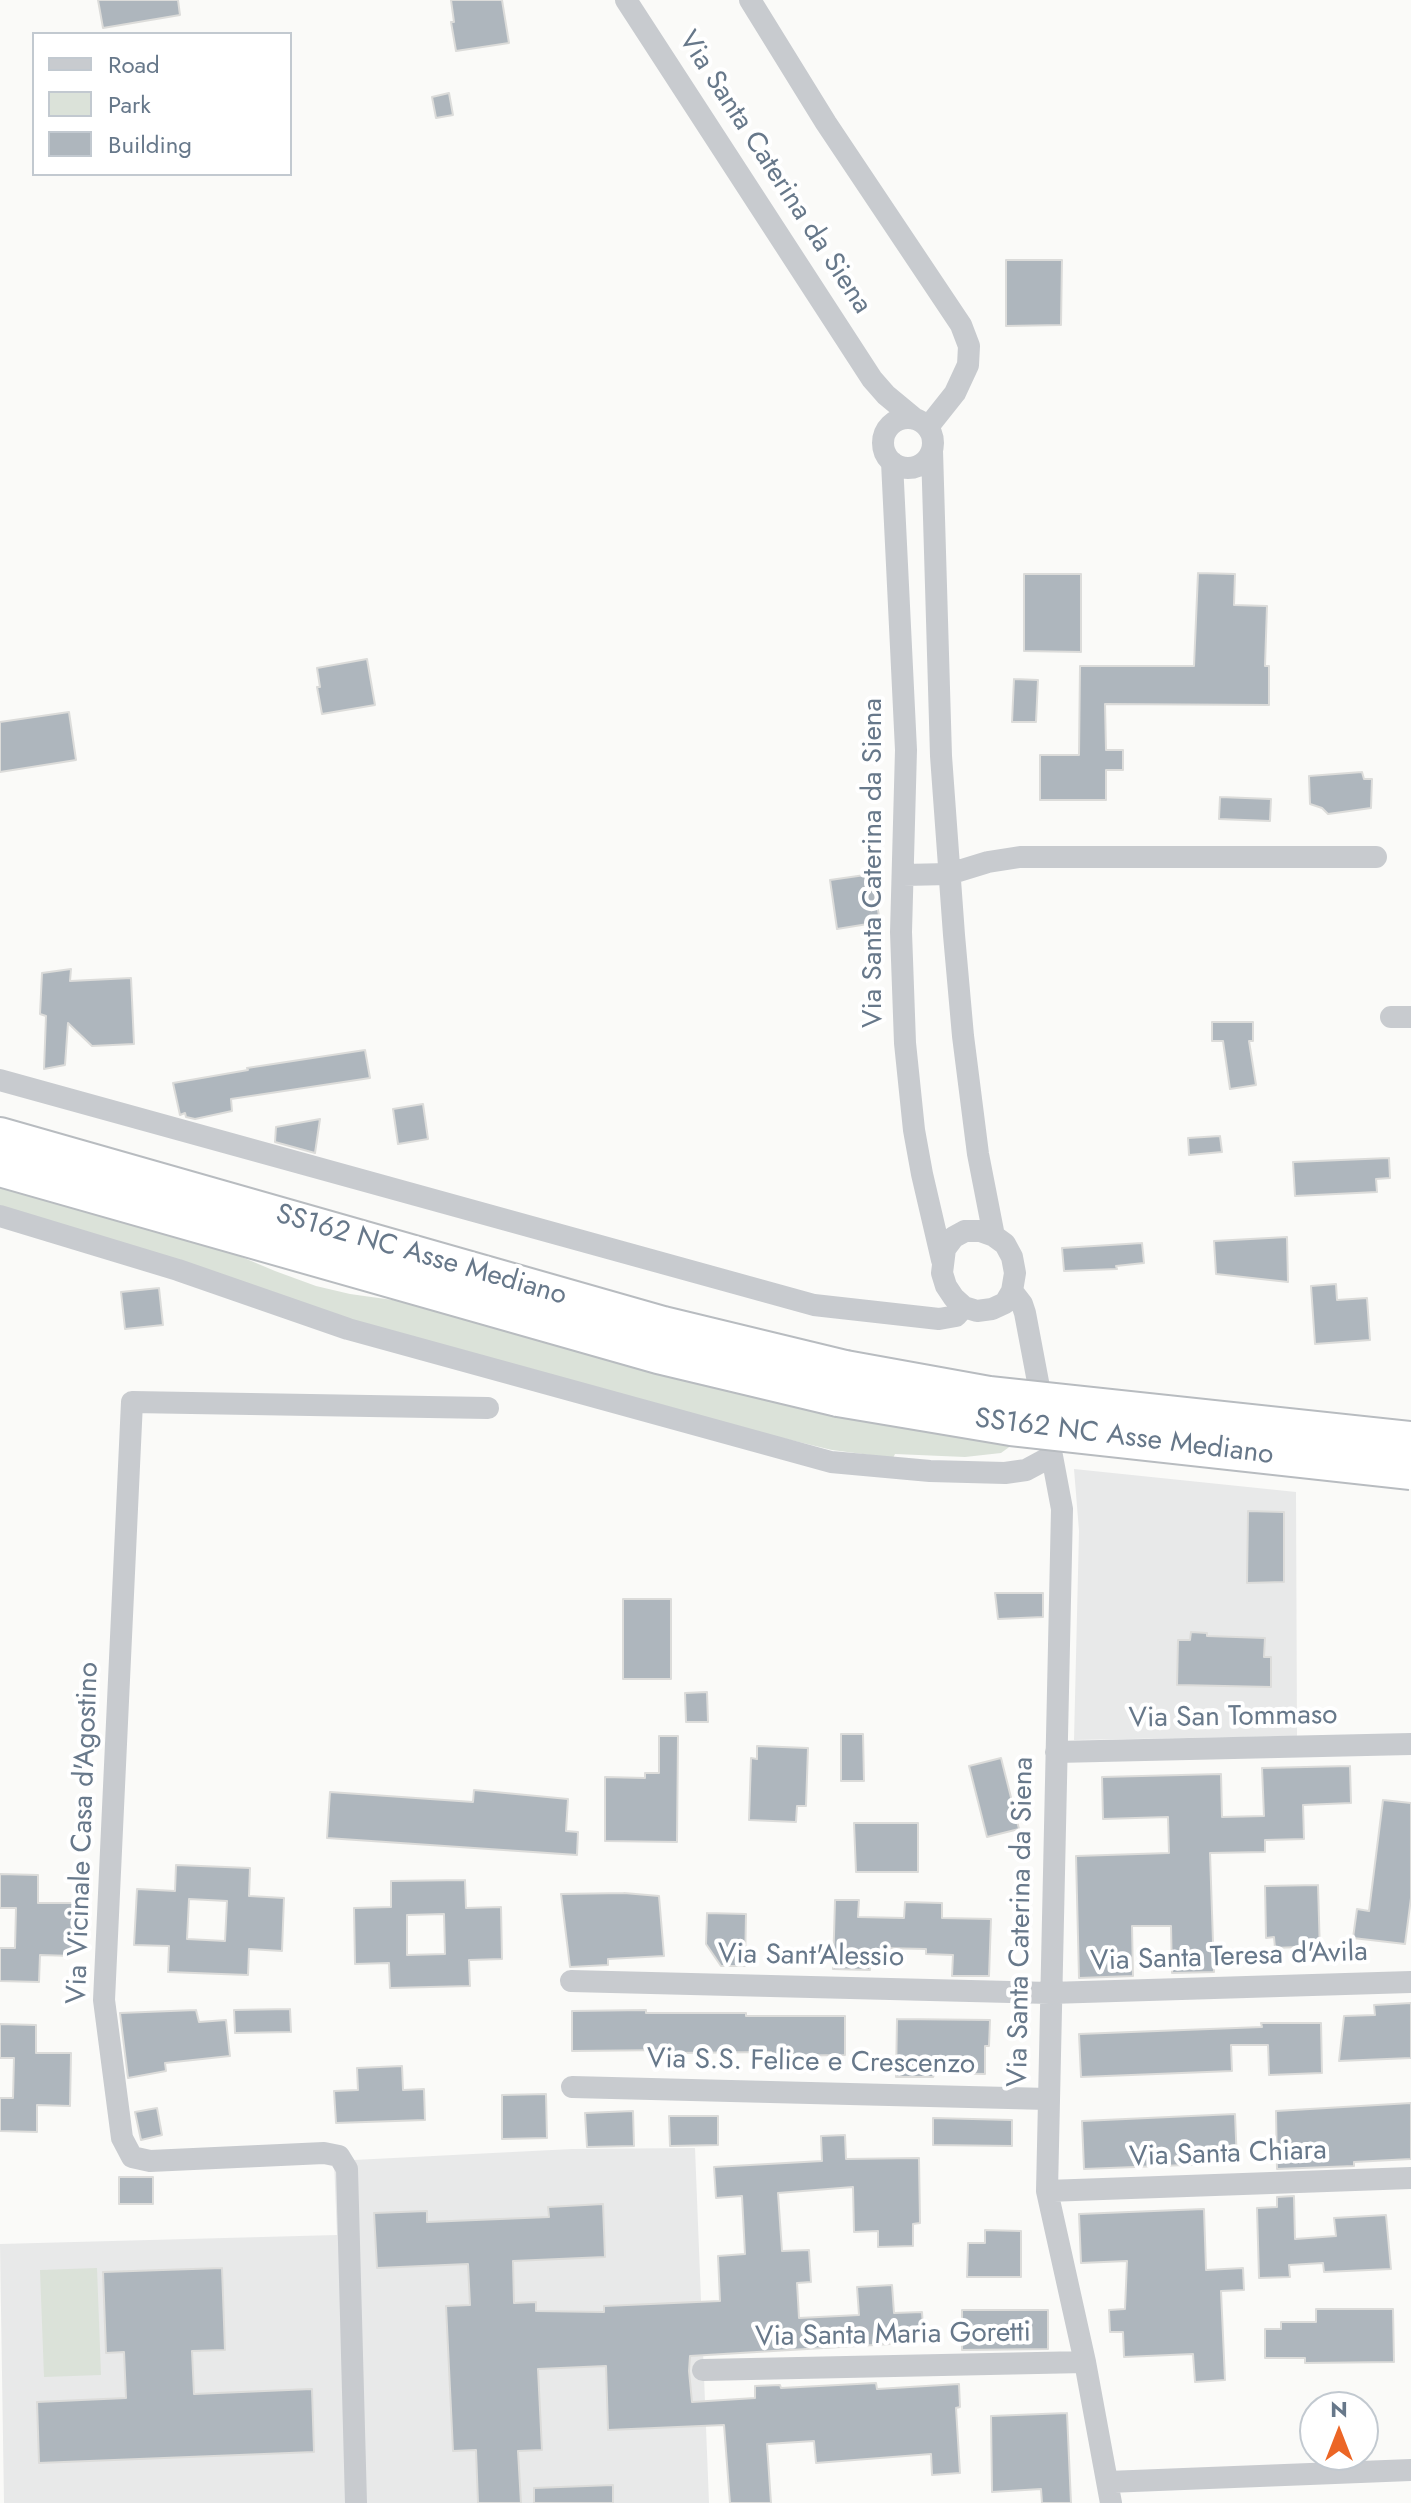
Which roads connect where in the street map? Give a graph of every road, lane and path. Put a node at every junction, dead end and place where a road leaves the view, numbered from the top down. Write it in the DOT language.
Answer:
graph roads {
  1 [pos="626,0"];
  2 [pos="750,0"];
  3 [pos="872,379"];
  4 [pos="921,423"];
  5 [pos="886,431"];
  6 [pos="932,450"];
  7 [pos="892,462"];
  8 [pos="935,555"];
  9 [pos="897,558"];
  10 [pos="1376,857"];
  11 [pos="949,874"];
  12 [pos="903,875"];
  13 [pos="0,1080"];
  14 [pos="0,1136"];
  15 [pos="0,1168"];
  16 [pos="0,1216"];
  17 [pos="994,1236"];
  18 [pos="942,1260"];
  19 [pos="1012,1291"];
  20 [pos="964,1307"];
  21 [pos="992,1309"];
  22 [pos="1030,1339"];
  23 [pos="841,1383"];
  24 [pos="488,1408"];
  25 [pos="1411,1440"];
  26 [pos="1052,1456"];
  27 [pos="1411,1471"];
  28 [pos="1411,1744"];
  29 [pos="1056,1752"];
  30 [pos="571,1981"];
  31 [pos="1411,1982"];
  32 [pos="1050,1993"];
  33 [pos="572,2087"];
  34 [pos="1048,2099"];
  35 [pos="1411,2178"];
  36 [pos="1047,2191"];
  37 [pos="1085,2362"];
  38 [pos="703,2370"];
  39 [pos="1411,2470"];
  40 [pos="1109,2492"];
  41 [pos="356,2503"];
  1 -- 3 [label="street, Via Santa Caterina da Siena"];
  2 -- 4 [label="street"];
  3 -- 4 [label="street"];
  3 -- 5 [label="street"];
  4 -- 5 [label="street"];
  4 -- 6 [label="street"];
  5 -- 7 [label="street"];
  6 -- 7 [label="street"];
  6 -- 8 [label="street"];
  7 -- 9 [label="street, Via Santa Caterina da Siena"];
  8 -- 9 [label="street"];
  8 -- 11 [label="street"];
  9 -- 12 [label="street, Via Santa Caterina da Siena"];
  10 -- 11 [label="street"];
  11 -- 12 [label="street"];
  11 -- 17 [label="street"];
  12 -- 18 [label="street, Via Santa Caterina da Siena"];
  13 -- 20 [label="street"];
  14 -- 23 [label="highway, SS162 NC Asse Mediano"];
  15 -- 23 [label="highway"];
  16 -- 26 [label="street"];
  17 -- 18 [label="street"];
  17 -- 19 [label="street"];
  18 -- 20 [label="street"];
  19 -- 21 [label="street"];
  19 -- 22 [label="street, Via Santa Caterina da Siena"];
  20 -- 21 [label="street"];
  21 -- 22 [label="street"];
  22 -- 26 [label="street, Via Santa Caterina da Siena"];
  23 -- 25 [label="highway, bridge"];
  23 -- 27 [label="highway, SS162 NC Asse Mediano, bridge"];
  24 -- 41 [label="street, Via Vicinale Casa d'Agostino"];
  26 -- 29 [label="street, Via Santa Caterina da Siena"];
  28 -- 29 [label="street, Via San Tommaso"];
  29 -- 32 [label="street, Via Santa Caterina da Siena"];
  30 -- 32 [label="street, Via Sant'Alessio"];
  31 -- 32 [label="street, Via Santa Teresa d'Avila"];
  32 -- 34 [label="street, Via Santa Caterina da Siena"];
  33 -- 34 [label="street, Via S.S. Felice e Crescenzo"];
  34 -- 36 [label="street, Via Santa Caterina da Siena"];
  35 -- 36 [label="street, Via Santa Chiara"];
  36 -- 37 [label="street, Via Santa Caterina da Siena"];
  37 -- 38 [label="street, Via Santa Maria Goretti"];
  37 -- 40 [label="street, Via Santa Caterina da Siena"];
  39 -- 40 [label="street"];
}
